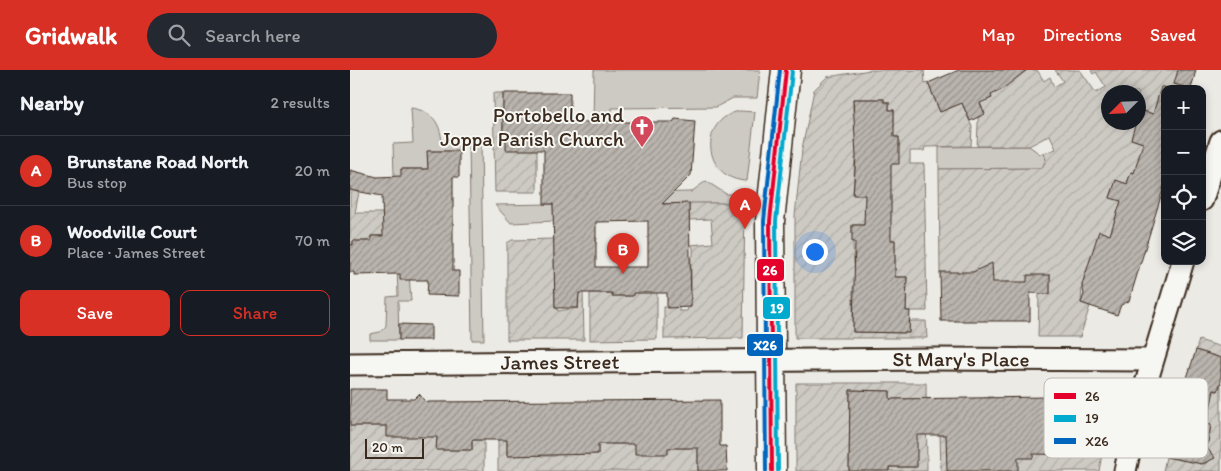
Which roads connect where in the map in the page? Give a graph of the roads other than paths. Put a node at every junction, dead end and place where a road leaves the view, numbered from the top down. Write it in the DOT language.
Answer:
graph roads {
  1 [pos="786,70"];
  2 [pos="1221,141"];
  3 [pos="1206,188"];
  4 [pos="1181,265"];
  5 [pos="1152,360"];
  6 [pos="771,361"];
  7 [pos="350,364"];
  8 [pos="1148,378"];
  9 [pos="1128,458"];
  10 [pos="772,471"];
  11 [pos="1125,471"];
  1 -- 6 [label="main road"];
  2 -- 3 [label="street"];
  4 -- 5 [label="street"];
  5 -- 6 [label="street, St Mary's Place"];
  5 -- 8 [label="street"];
  6 -- 7 [label="street, James Street"];
  6 -- 10 [label="main road"];
  9 -- 11 [label="street"];
}
